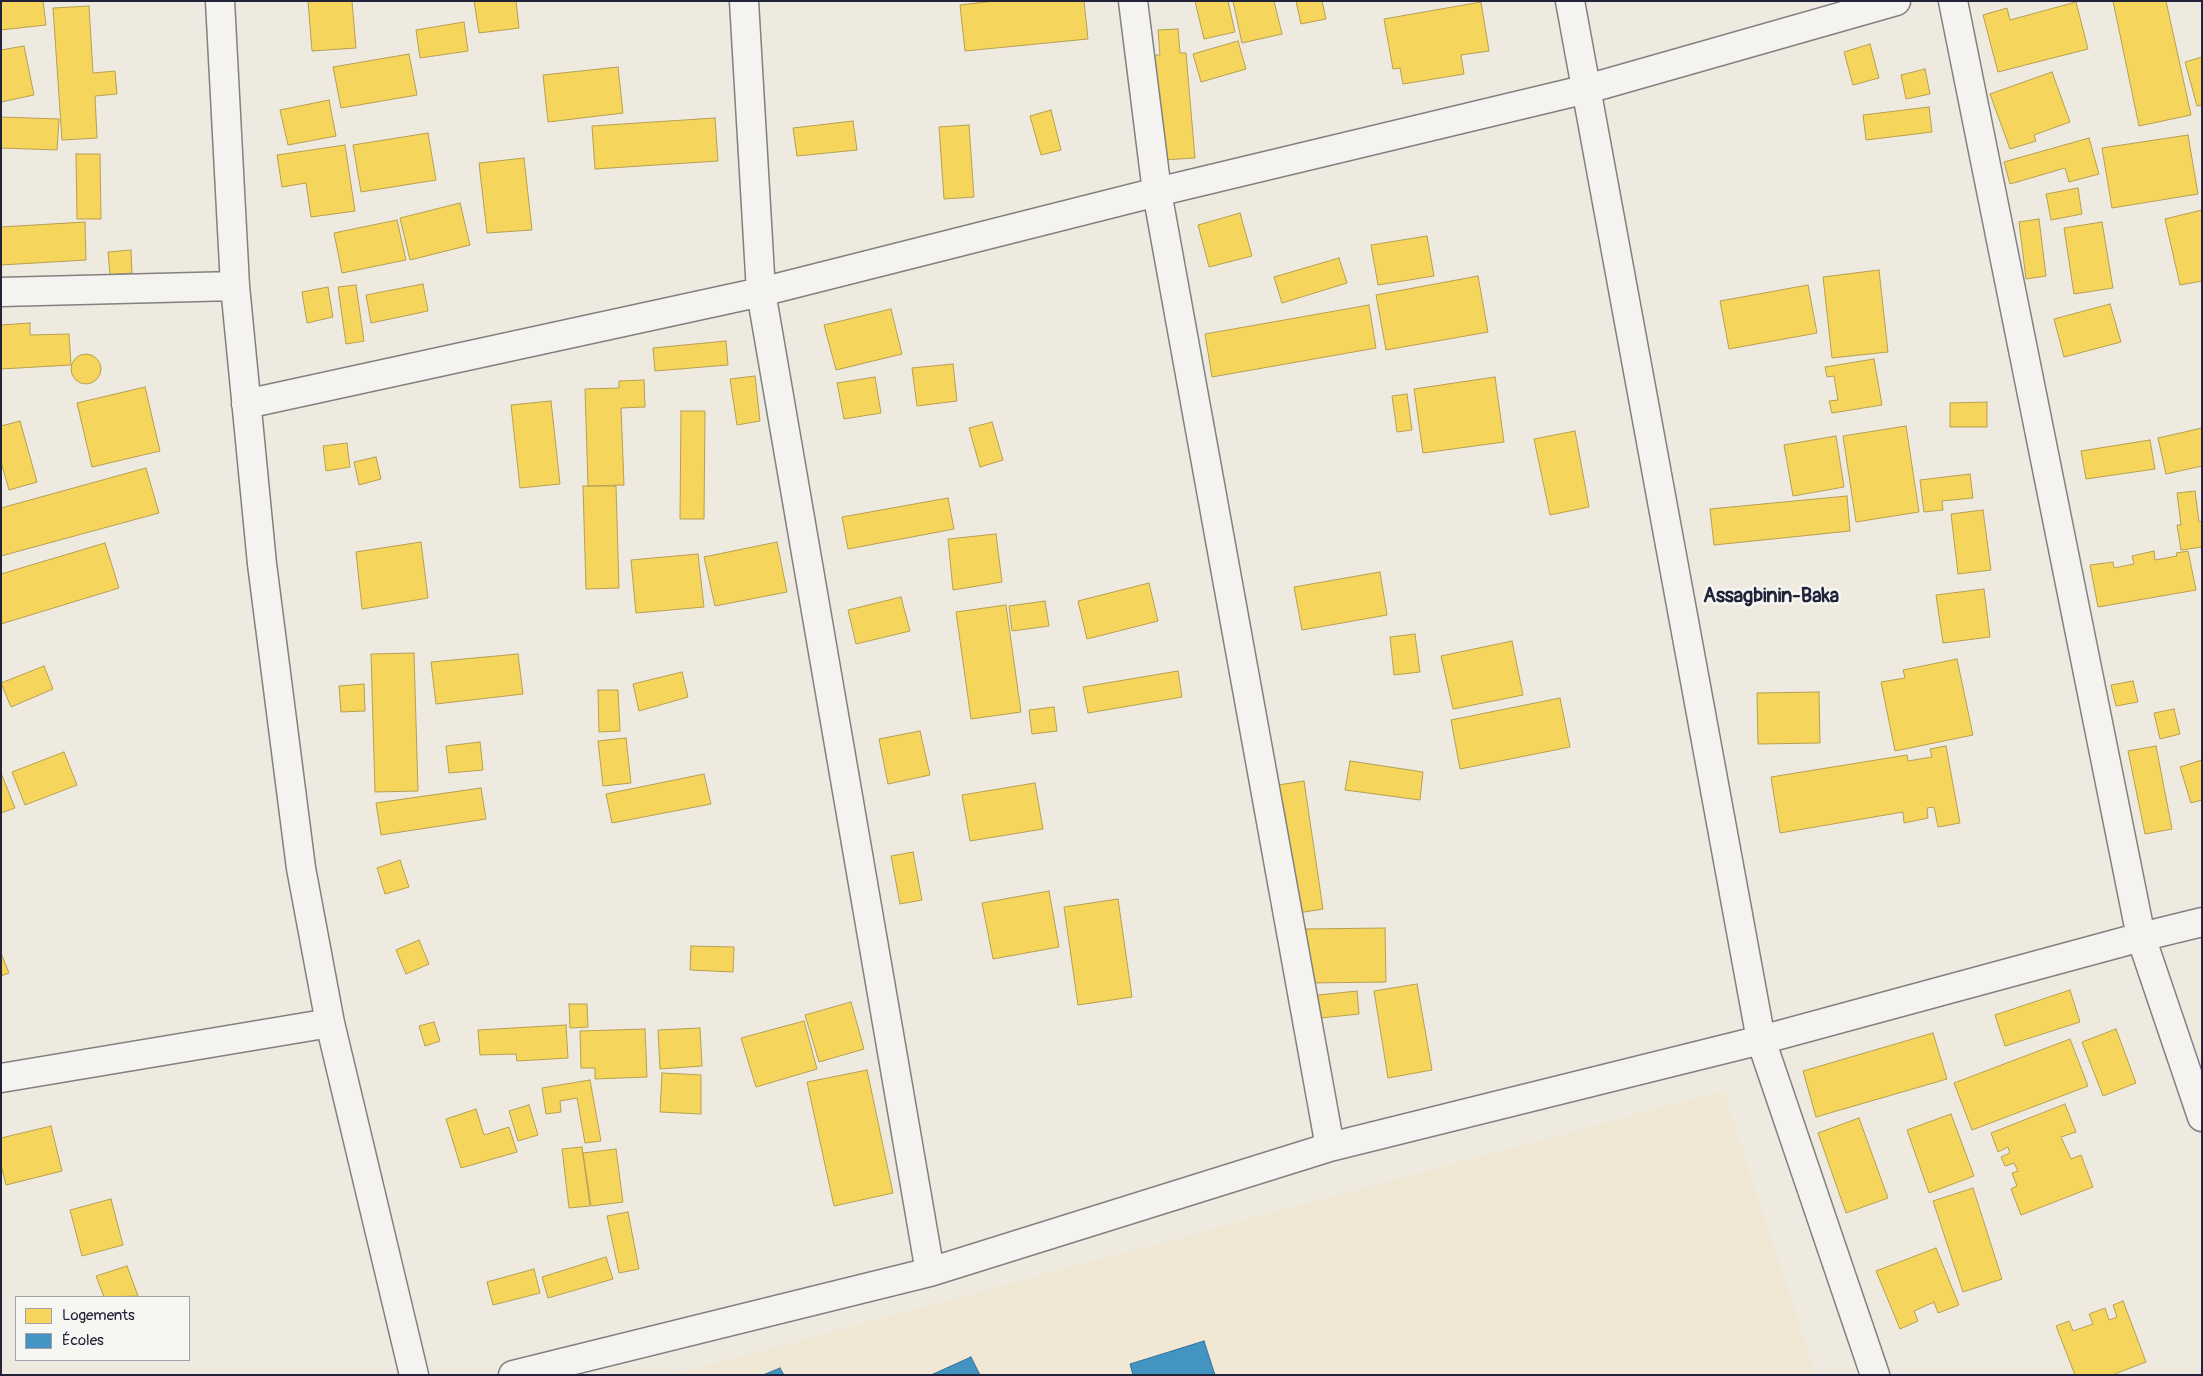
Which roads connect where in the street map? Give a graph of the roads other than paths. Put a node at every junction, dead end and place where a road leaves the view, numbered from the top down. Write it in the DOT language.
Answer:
graph roads {
  1 [pos="220,1"];
  2 [pos="744,1"];
  3 [pos="1132,1"];
  4 [pos="1570,1"];
  5 [pos="1896,1"];
  6 [pos="1953,1"];
  7 [pos="1587,89"];
  8 [pos="1157,192"];
  9 [pos="235,286"];
  10 [pos="1,292"];
  11 [pos="761,292"];
  12 [pos="246,404"];
  13 [pos="2202,922"];
  14 [pos="2141,937"];
  15 [pos="330,1023"];
  16 [pos="1761,1040"];
  17 [pos="1,1078"];
  18 [pos="2202,1117"];
  19 [pos="1330,1147"];
  20 [pos="930,1272"];
  21 [pos="414,1375"];
  22 [pos="513,1375"];
  23 [pos="1875,1375"];
  1 -- 9 [label="street"];
  2 -- 11 [label="street"];
  3 -- 8 [label="street"];
  4 -- 7 [label="street"];
  5 -- 7 [label="street"];
  6 -- 14 [label="street"];
  7 -- 8 [label="street"];
  7 -- 16 [label="street"];
  8 -- 11 [label="street"];
  8 -- 19 [label="street"];
  9 -- 10 [label="street"];
  9 -- 12 [label="street"];
  11 -- 12 [label="street"];
  11 -- 20 [label="street"];
  12 -- 15 [label="street"];
  13 -- 14 [label="street"];
  14 -- 16 [label="street"];
  14 -- 18 [label="street"];
  15 -- 17 [label="street"];
  15 -- 21 [label="street"];
  16 -- 19 [label="street"];
  16 -- 23 [label="street"];
  19 -- 20 [label="street"];
  20 -- 22 [label="street"];
}
